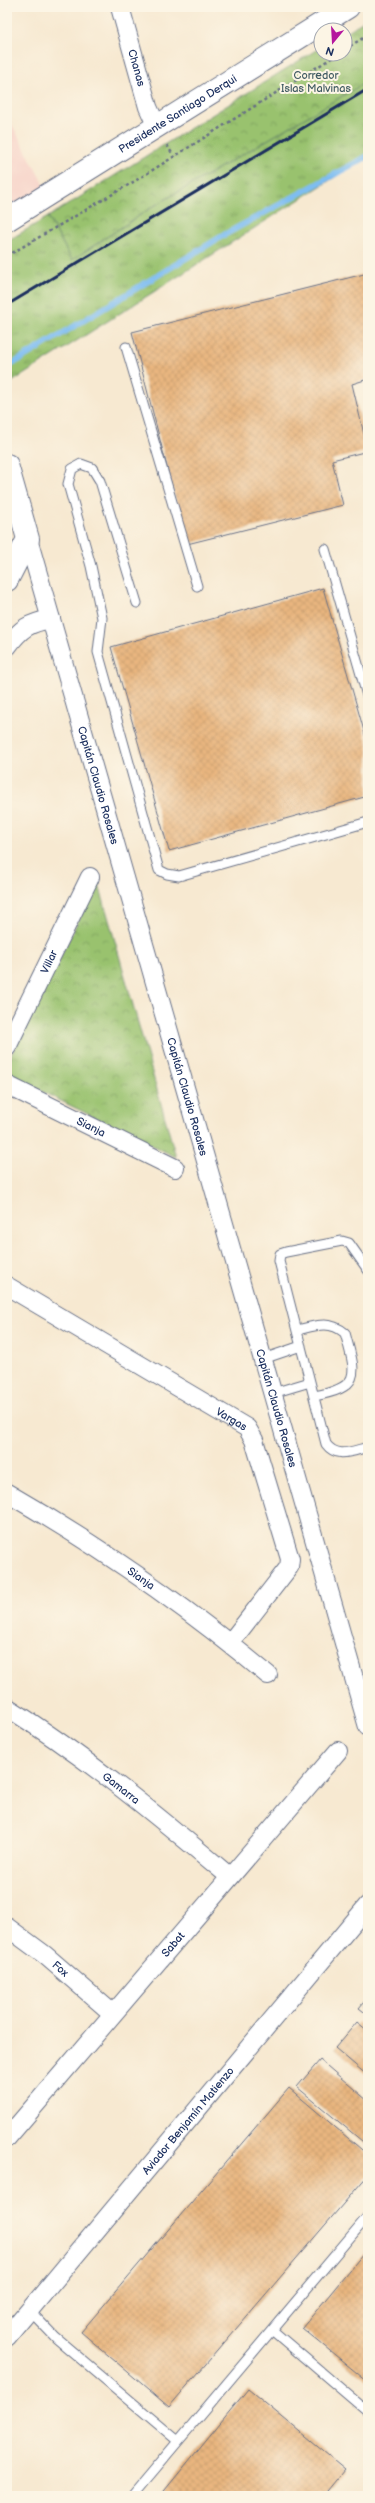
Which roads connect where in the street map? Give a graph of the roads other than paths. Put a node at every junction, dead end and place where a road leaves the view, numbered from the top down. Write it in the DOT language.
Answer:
graph roads {
  1 [pos="120,7"];
  2 [pos="348,7"];
  3 [pos="157,127"];
  4 [pos="7,220"];
  5 [pos="126,347"];
  6 [pos="7,466"];
  7 [pos="28,539"];
  8 [pos="325,549"];
  9 [pos="7,580"];
  10 [pos="197,586"];
  11 [pos="137,603"];
  12 [pos="51,619"];
  13 [pos="7,647"];
  14 [pos="368,699"];
  15 [pos="368,822"];
  16 [pos="90,877"];
  17 [pos="7,1047"];
  18 [pos="7,1085"];
  19 [pos="175,1168"];
  20 [pos="368,1270"];
  21 [pos="7,1286"];
  22 [pos="297,1330"];
  23 [pos="301,1346"];
  24 [pos="263,1359"];
  25 [pos="310,1382"];
  26 [pos="273,1393"];
  27 [pos="314,1396"];
  28 [pos="368,1447"];
  29 [pos="7,1493"];
  30 [pos="230,1643"];
  31 [pos="268,1675"];
  32 [pos="7,1707"];
  33 [pos="368,1727"];
  34 [pos="338,1751"];
  35 [pos="230,1877"];
  36 [pos="368,1905"];
  37 [pos="7,1927"];
  38 [pos="112,2013"];
  39 [pos="7,2138"];
  40 [pos="368,2216"];
  41 [pos="29,2310"];
  42 [pos="272,2330"];
  43 [pos="7,2337"];
  44 [pos="368,2412"];
  45 [pos="178,2441"];
  46 [pos="132,2496"];
  1 -- 3 [label="street, Chanas"];
  2 -- 3 [label="street, Presidente Santiago Derqui"];
  3 -- 4 [label="street, Presidente Santiago Derqui"];
  5 -- 10 [label="lane"];
  6 -- 7 [label="street, Capitán Claudio Rosales"];
  7 -- 9 [label="street"];
  7 -- 12 [label="street, Capitán Claudio Rosales"];
  8 -- 14 [label="lane"];
  11 -- 15 [label="lane"];
  12 -- 13 [label="street"];
  12 -- 24 [label="street, Capitán Claudio Rosales"];
  16 -- 17 [label="street, Villar"];
  18 -- 19 [label="street, Sianja"];
  20 -- 22 [label="lane"];
  21 -- 30 [label="street, Vargas"];
  22 -- 23 [label="lane"];
  22 -- 27 [label="lane"];
  23 -- 24 [label="lane"];
  23 -- 25 [label="lane"];
  24 -- 26 [label="street, Capitán Claudio Rosales"];
  25 -- 26 [label="lane"];
  25 -- 27 [label="lane"];
  26 -- 33 [label="street, Capitán Claudio Rosales"];
  27 -- 28 [label="lane"];
  29 -- 30 [label="street, Sianja"];
  30 -- 31 [label="street, Sianja"];
  32 -- 35 [label="street, Gamarra"];
  34 -- 35 [label="street, Sabat"];
  35 -- 38 [label="street, Sabat"];
  36 -- 41 [label="street, Aviador Benjamín Matienzo"];
  37 -- 38 [label="street, Fox"];
  38 -- 39 [label="street, Sabat"];
  40 -- 42 [label="lane"];
  41 -- 43 [label="street, Aviador Benjamín Matienzo"];
  41 -- 45 [label="lane"];
  42 -- 44 [label="lane"];
  42 -- 45 [label="lane"];
  45 -- 46 [label="lane"];
}
